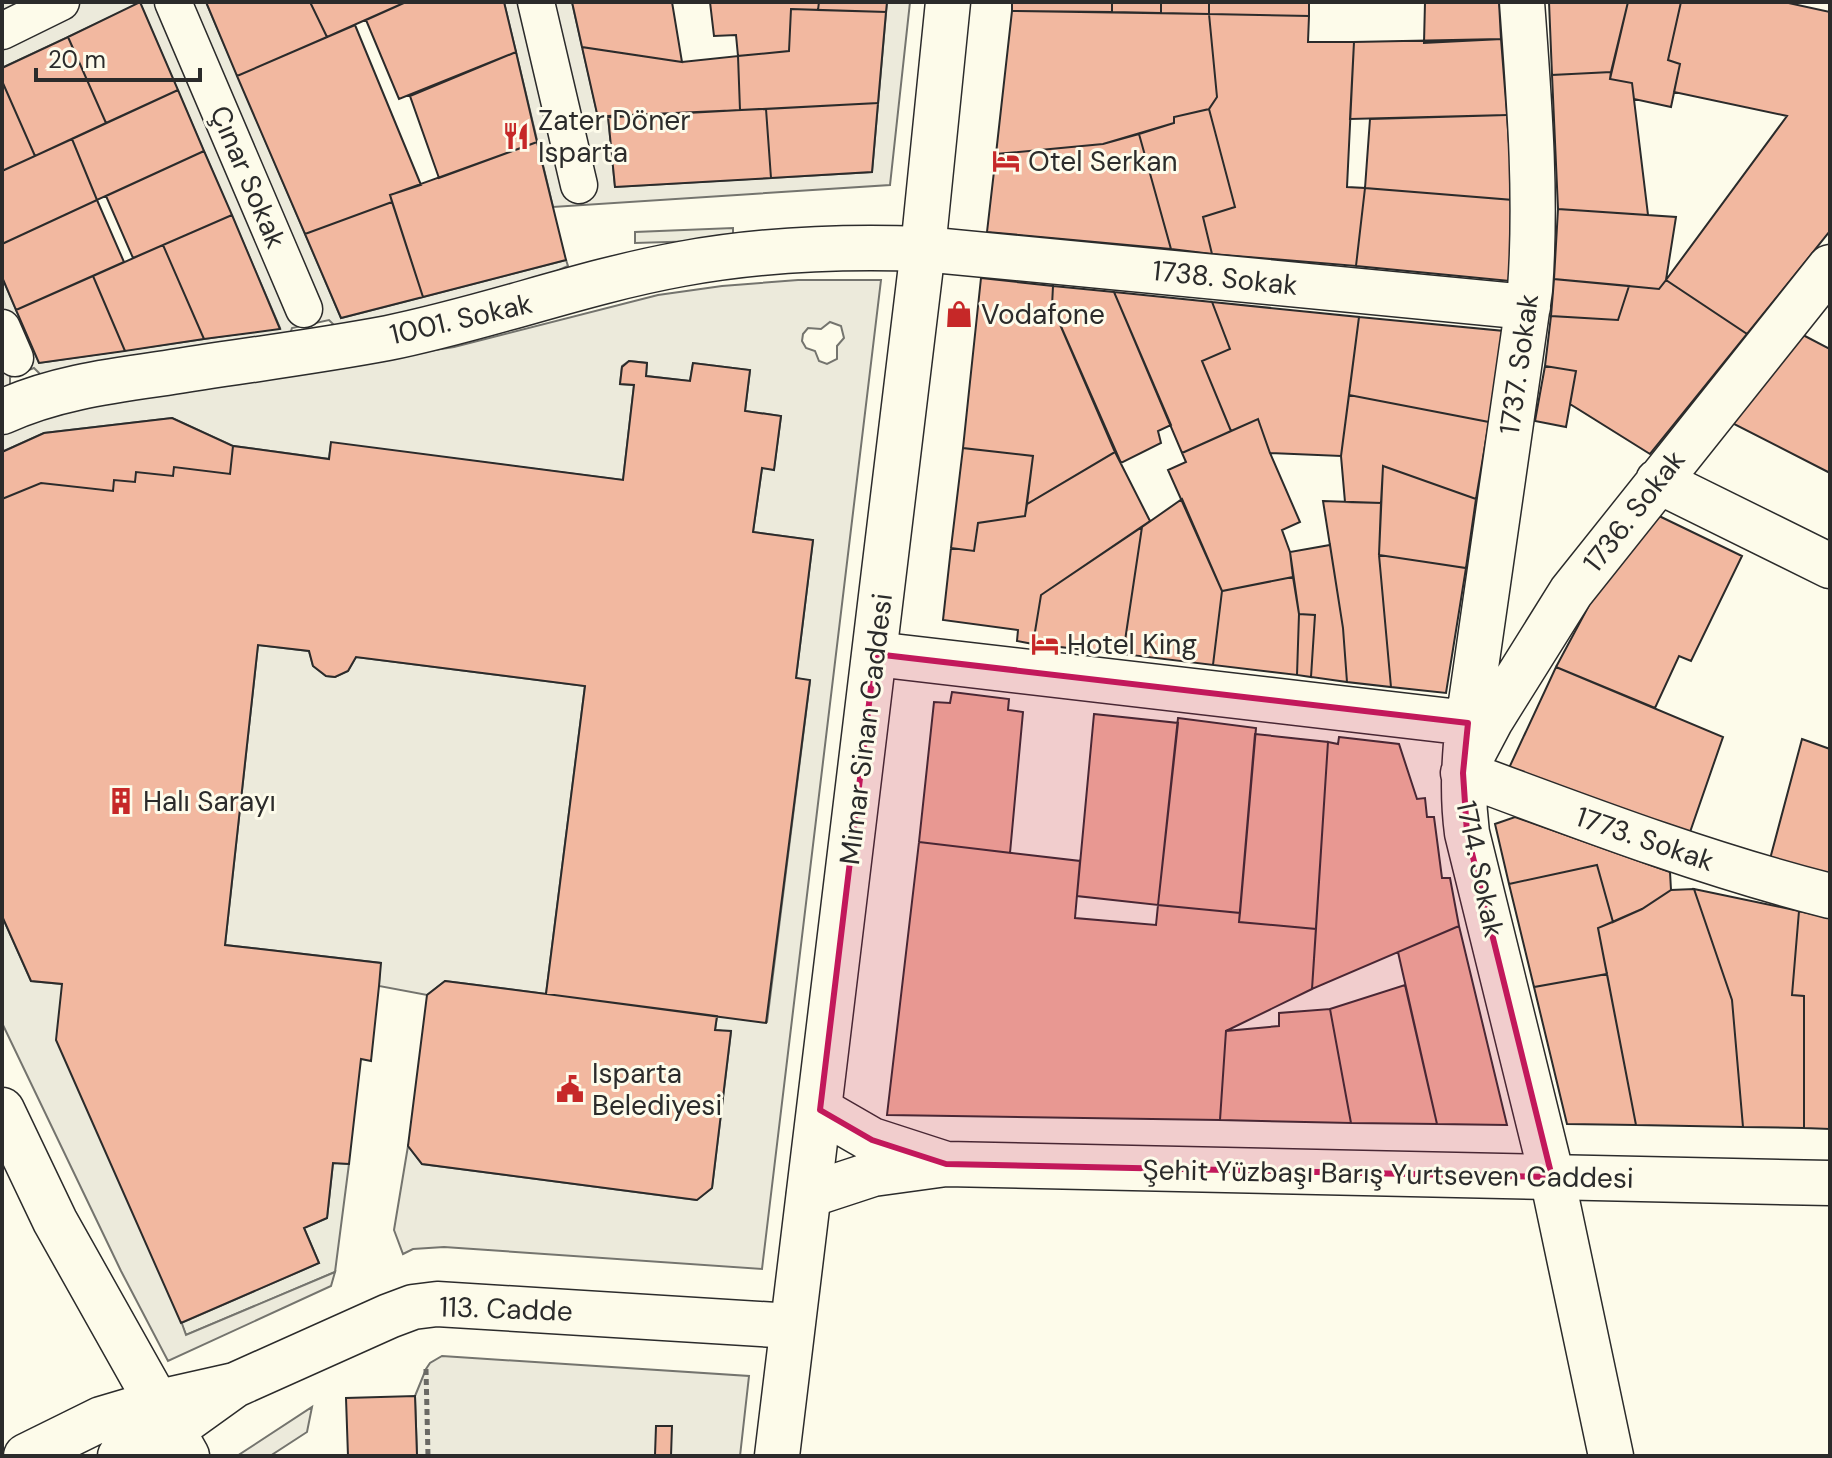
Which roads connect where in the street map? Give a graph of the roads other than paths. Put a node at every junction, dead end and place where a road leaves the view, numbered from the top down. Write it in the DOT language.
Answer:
graph roads {
  1 [pos="61,2"];
  2 [pos="173,2"];
  3 [pos="536,2"];
  4 [pos="948,2"];
  5 [pos="1522,2"];
  6 [pos="2,31"];
  7 [pos="579,185"];
  8 [pos="923,249"];
  9 [pos="1830,267"];
  10 [pos="1528,307"];
  11 [pos="304,309"];
  12 [pos="1813,318"];
  13 [pos="2,412"];
  14 [pos="1658,481"];
  15 [pos="1830,566"];
  16 [pos="875,654"];
  17 [pos="1468,723"];
  18 [pos="1463,773"];
  19 [pos="1830,896"];
  20 [pos="2,1110"];
  21 [pos="820,1110"];
  22 [pos="946,1164"];
  23 [pos="1552,1177"];
  24 [pos="1830,1183"];
  25 [pos="809,1195"];
  26 [pos="792,1326"];
  27 [pos="171,1430"];
  28 [pos="26,1456"];
  29 [pos="120,1456"];
  30 [pos="777,1456"];
  31 [pos="1611,1456"];
  1 -- 6 [label="street"];
  2 -- 11 [label="street, Çınar Sokak"];
  3 -- 7 [label="street"];
  4 -- 8 [label="street, Mimar Sinan Caddesi"];
  5 -- 10 [label="street, 1737. Sokak"];
  8 -- 10 [label="street, 1738. Sokak"];
  8 -- 13 [label="street, 1001. Sokak"];
  8 -- 16 [label="street, Mimar Sinan Caddesi"];
  9 -- 12 [label="street, 1736. Sokak"];
  10 -- 17 [label="street, 1737. Sokak"];
  12 -- 14 [label="street, 1736. Sokak"];
  14 -- 15 [label="street"];
  14 -- 18 [label="street, 1736. Sokak"];
  16 -- 17 [label="street"];
  16 -- 21 [label="street, Mimar Sinan Caddesi"];
  17 -- 18 [label="street, 1714. Sokak"];
  18 -- 19 [label="street, 1773. Sokak"];
  18 -- 23 [label="street, 1714. Sokak"];
  20 -- 27 [label="street"];
  21 -- 22 [label="street, Şehit Yüzbaşı Barış Yurtseven Caddesi"];
  21 -- 25 [label="street, Mimar Sinan Caddesi"];
  22 -- 23 [label="street, Şehit Yüzbaşı Barış Yurtseven Caddesi"];
  22 -- 25 [label="street, Şehit Yüzbaşı Barış Yurtseven Caddesi"];
  23 -- 24 [label="street, Şehit Yüzbaşı Barış Yurtseven Caddesi"];
  23 -- 31 [label="street, 1714. Sokak"];
  25 -- 26 [label="street, Mimar Sinan Caddesi"];
  26 -- 27 [label="street, 113. Cadde"];
  26 -- 30 [label="street, Mimar Sinan Caddesi"];
  27 -- 28 [label="street"];
  27 -- 29 [label="street"];
}
